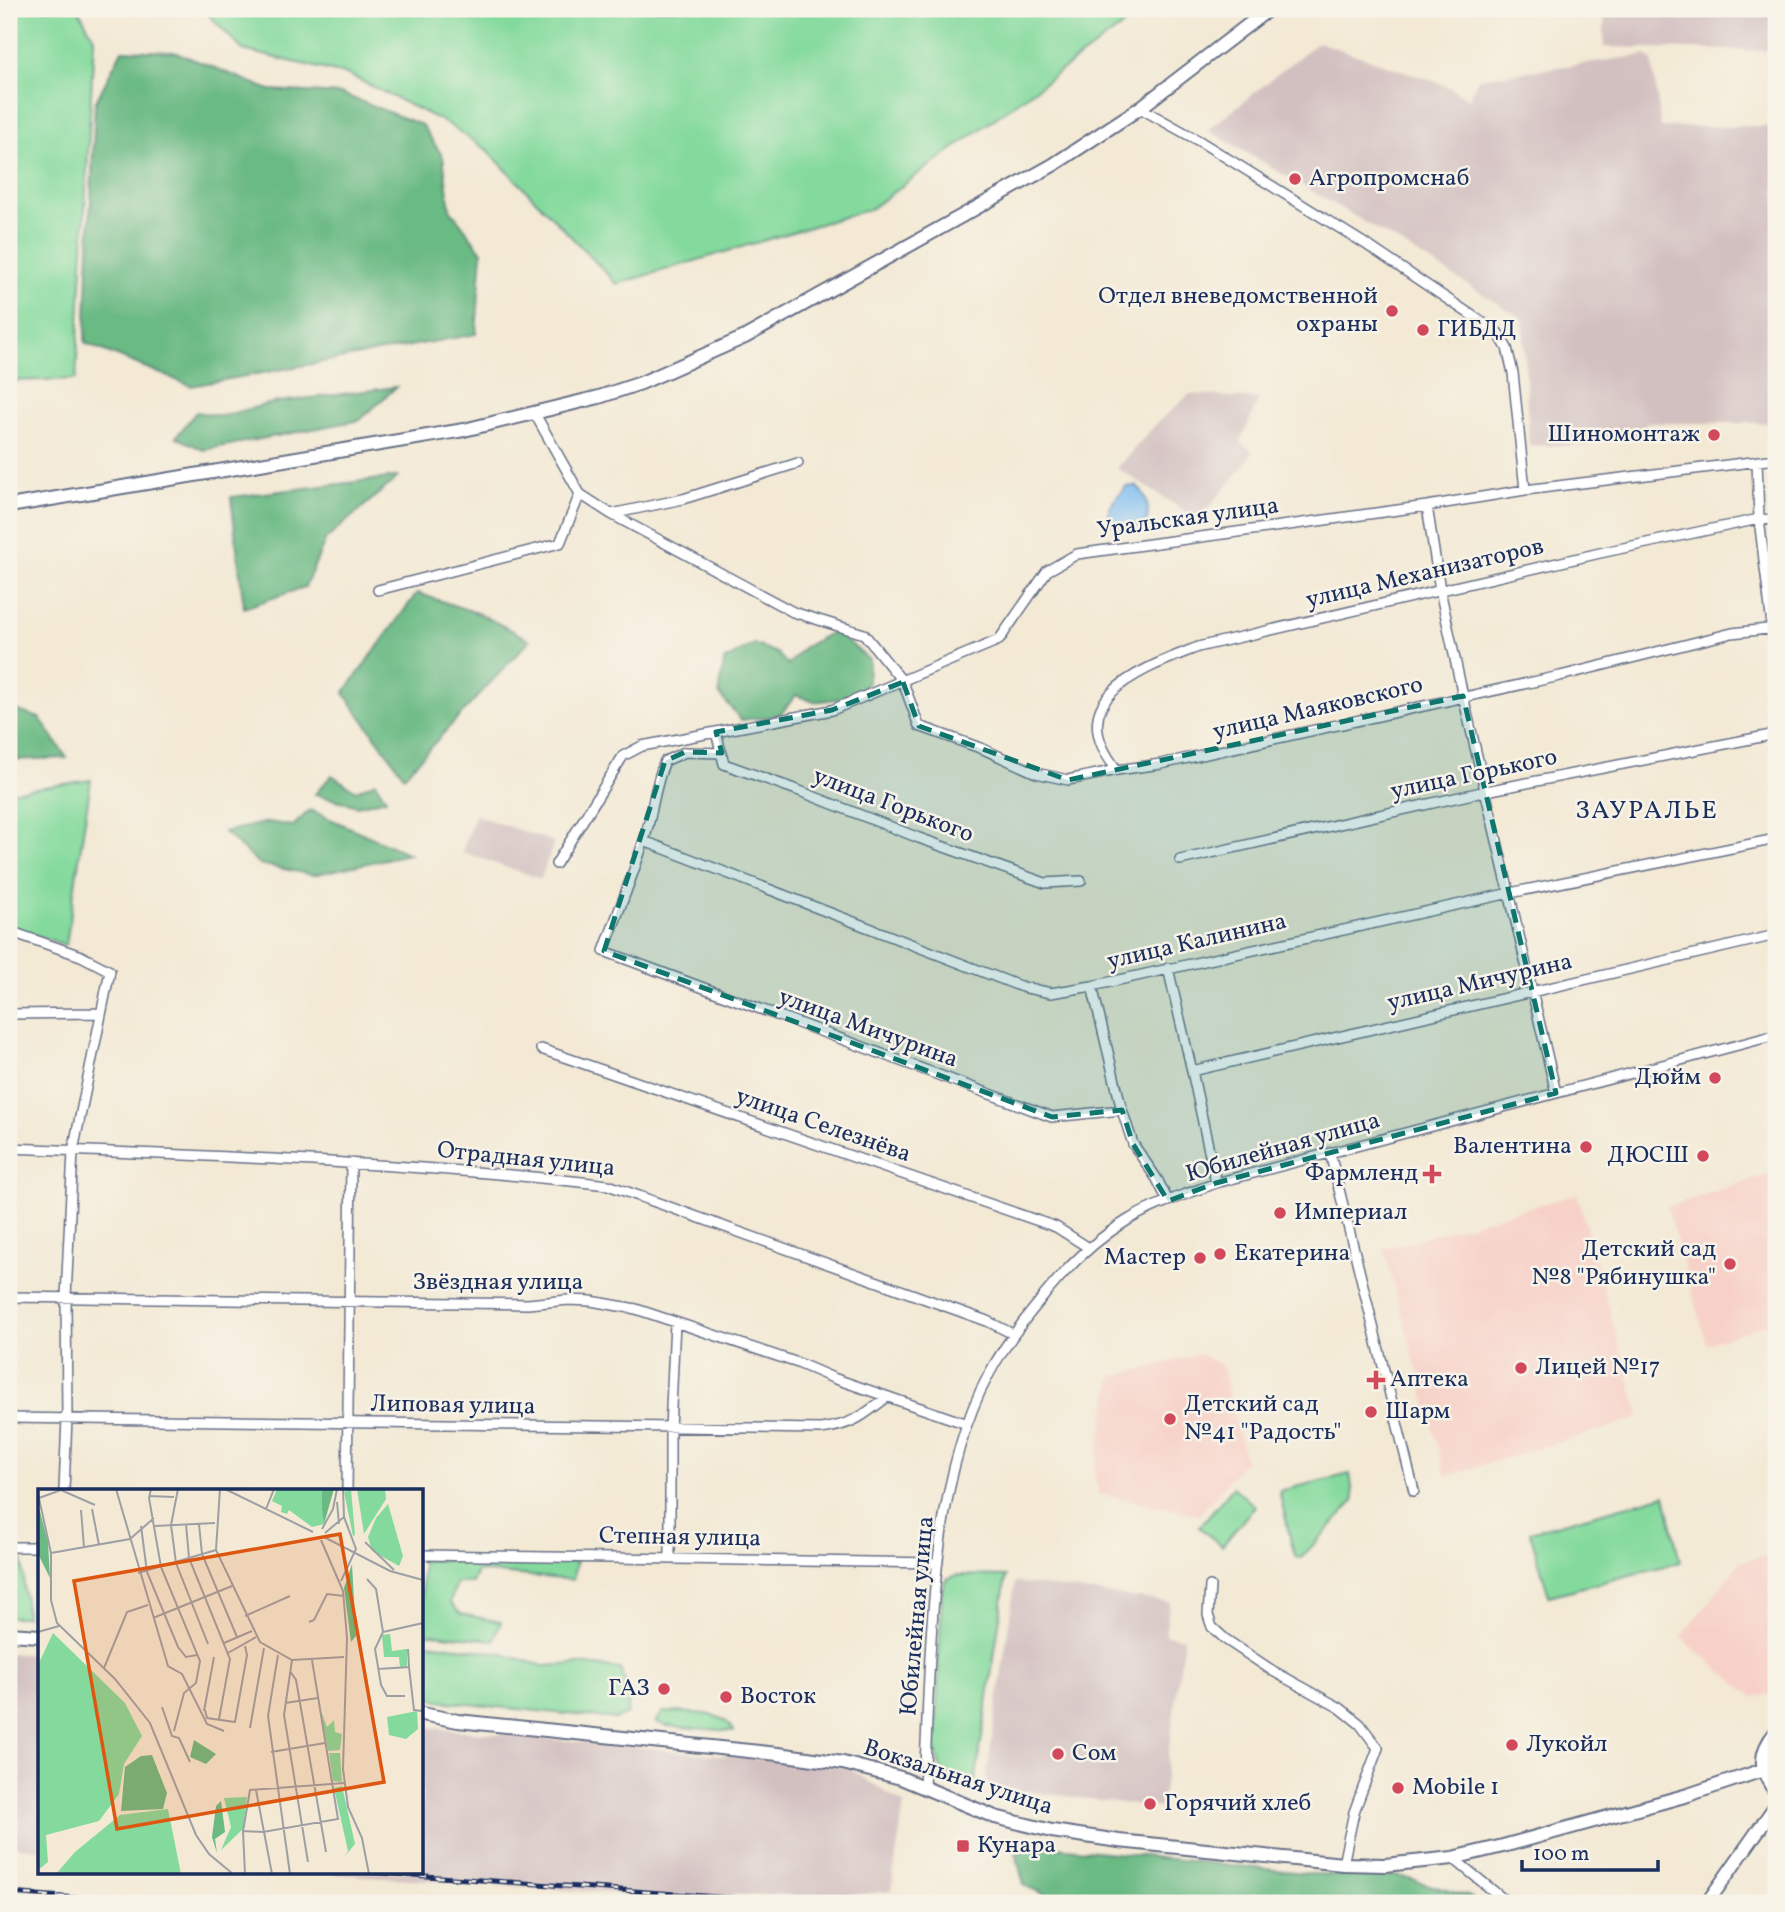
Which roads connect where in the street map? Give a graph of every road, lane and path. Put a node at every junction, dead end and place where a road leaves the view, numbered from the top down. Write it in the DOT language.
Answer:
graph roads {
  1 [pos="1269,9"];
  2 [pos="1140,108"];
  3 [pos="534,414"];
  4 [pos="1776,459"];
  5 [pos="1757,461"];
  6 [pos="798,463"];
  7 [pos="1525,490"];
  8 [pos="580,494"];
  9 [pos="9,506"];
  10 [pos="1427,506"];
  11 [pos="611,514"];
  12 [pos="1759,519"];
  13 [pos="1776,520"];
  14 [pos="378,590"];
  15 [pos="1440,590"];
  16 [pos="1774,627"];
  17 [pos="1776,658"];
  18 [pos="903,682"];
  19 [pos="1463,696"];
  20 [pos="716,732"];
  21 [pos="1776,734"];
  22 [pos="722,753"];
  23 [pos="1117,770"];
  24 [pos="1486,791"];
  25 [pos="1776,839"];
  26 [pos="644,841"];
  27 [pos="1180,860"];
  28 [pos="556,864"];
  29 [pos="1081,881"];
  30 [pos="1510,893"];
  31 [pos="9,931"];
  32 [pos="1776,935"];
  33 [pos="1168,968"];
  34 [pos="1092,986"];
  35 [pos="1531,991"];
  36 [pos="100,1013"];
  37 [pos="9,1014"];
  38 [pos="1776,1035"];
  39 [pos="541,1049"];
  40 [pos="1192,1071"];
  41 [pos="1556,1093"];
  42 [pos="1122,1111"];
  43 [pos="9,1148"];
  44 [pos="73,1151"];
  45 [pos="1330,1153"];
  46 [pos="351,1164"];
  47 [pos="1216,1183"];
  48 [pos="1168,1201"];
  49 [pos="1089,1248"];
  50 [pos="9,1297"];
  51 [pos="66,1297"];
  52 [pos="348,1301"];
  53 [pos="675,1322"];
  54 [pos="1013,1334"];
  55 [pos="887,1396"];
  56 [pos="9,1418"];
  57 [pos="67,1419"];
  58 [pos="347,1423"];
  59 [pos="967,1424"];
  60 [pos="670,1429"];
  61 [pos="64,1489"];
  62 [pos="347,1489"];
  63 [pos="1414,1491"];
  64 [pos="9,1547"];
  65 [pos="38,1547"];
  66 [pos="424,1555"];
  67 [pos="670,1557"];
  68 [pos="938,1563"];
  69 [pos="1210,1586"];
  70 [pos="9,1634"];
  71 [pos="38,1636"];
  72 [pos="424,1714"];
  73 [pos="1776,1732"];
  74 [pos="1763,1770"];
  75 [pos="924,1786"];
  76 [pos="1776,1792"];
  77 [pos="1776,1805"];
  78 [pos="1453,1858"];
  79 [pos="1343,1864"];
  80 [pos="1508,1903"];
  81 [pos="1707,1903"];
  1 -- 2 [label="main road"];
  2 -- 3 [label="main road"];
  2 -- 7 [label="street"];
  3 -- 8 [label="street"];
  3 -- 9 [label="main road"];
  4 -- 5 [label="street, Уральская улица"];
  5 -- 7 [label="street, Уральская улица"];
  5 -- 12 [label="street"];
  6 -- 11 [label="street"];
  7 -- 10 [label="street, Уральская улица"];
  8 -- 11 [label="street, улица Маяковского"];
  8 -- 14 [label="street"];
  10 -- 15 [label="street"];
  10 -- 18 [label="street, Уральская улица"];
  11 -- 18 [label="street, улица Маяковского"];
  12 -- 13 [label="street, улица Механизаторов"];
  12 -- 15 [label="street, улица Механизаторов"];
  12 -- 16 [label="street"];
  15 -- 19 [label="street"];
  15 -- 23 [label="street, улица Механизаторов"];
  16 -- 17 [label="street"];
  16 -- 19 [label="street, улица Маяковского"];
  18 -- 20 [label="street, Уральская улица"];
  18 -- 23 [label="street, улица Маяковского"];
  19 -- 23 [label="street, улица Маяковского"];
  19 -- 24 [label="street"];
  20 -- 22 [label="street"];
  20 -- 28 [label="street, Уральская улица"];
  21 -- 24 [label="street, улица Горького"];
  22 -- 26 [label="street"];
  22 -- 29 [label="street, улица Горького"];
  24 -- 27 [label="street, улица Горького"];
  24 -- 30 [label="street"];
  25 -- 30 [label="street, улица Калинина"];
  26 -- 34 [label="street, улица Калинина"];
  26 -- 42 [label="street, улица Мичурина"];
  30 -- 33 [label="street, улица Калинина"];
  30 -- 35 [label="street"];
  31 -- 36 [label="street"];
  32 -- 35 [label="street, улица Мичурина"];
  33 -- 34 [label="street, улица Калинина"];
  33 -- 40 [label="street"];
  34 -- 42 [label="street"];
  35 -- 40 [label="street, улица Мичурина"];
  35 -- 41 [label="street"];
  36 -- 37 [label="street"];
  36 -- 44 [label="street"];
  38 -- 41 [label="street, Юбилейная улица"];
  39 -- 49 [label="street, улица Селезнёва"];
  40 -- 47 [label="street"];
  41 -- 45 [label="street, Юбилейная улица"];
  42 -- 48 [label="street"];
  43 -- 44 [label="street, Отрадная улица"];
  44 -- 46 [label="street, Отрадная улица"];
  44 -- 51 [label="street"];
  45 -- 47 [label="street, Юбилейная улица"];
  45 -- 63 [label="street"];
  46 -- 52 [label="street"];
  46 -- 54 [label="street, Отрадная улица"];
  47 -- 48 [label="street, Юбилейная улица"];
  48 -- 49 [label="street, Юбилейная улица"];
  49 -- 54 [label="street, Юбилейная улица"];
  50 -- 51 [label="street, Звёздная улица"];
  51 -- 52 [label="street, Звёздная улица"];
  51 -- 57 [label="street"];
  52 -- 53 [label="street, Звёздная улица"];
  52 -- 58 [label="street"];
  53 -- 55 [label="street, Звёздная улица"];
  53 -- 60 [label="street"];
  54 -- 59 [label="street, Юбилейная улица"];
  55 -- 59 [label="street, Звёздная улица"];
  55 -- 60 [label="street, Липовая улица"];
  56 -- 57 [label="street, Липовая улица"];
  57 -- 58 [label="street, Липовая улица"];
  57 -- 61 [label="street"];
  58 -- 60 [label="street, Липовая улица"];
  58 -- 62 [label="street"];
  59 -- 68 [label="street, Юбилейная улица"];
  60 -- 67 [label="street"];
  64 -- 65 [label="street"];
  66 -- 67 [label="street, Степная улица"];
  67 -- 68 [label="street, Степная улица"];
  68 -- 75 [label="street, Юбилейная улица"];
  69 -- 79 [label="street"];
  70 -- 71 [label="main road"];
  72 -- 75 [label="main road, Вокзальная улица"];
  73 -- 74 [label="main road"];
  74 -- 76 [label="main road"];
  74 -- 78 [label="main road, Вокзальная улица"];
  75 -- 79 [label="main road, Вокзальная улица"];
  77 -- 81 [label="main road"];
  78 -- 79 [label="main road, Вокзальная улица"];
  78 -- 80 [label="street"];
}
